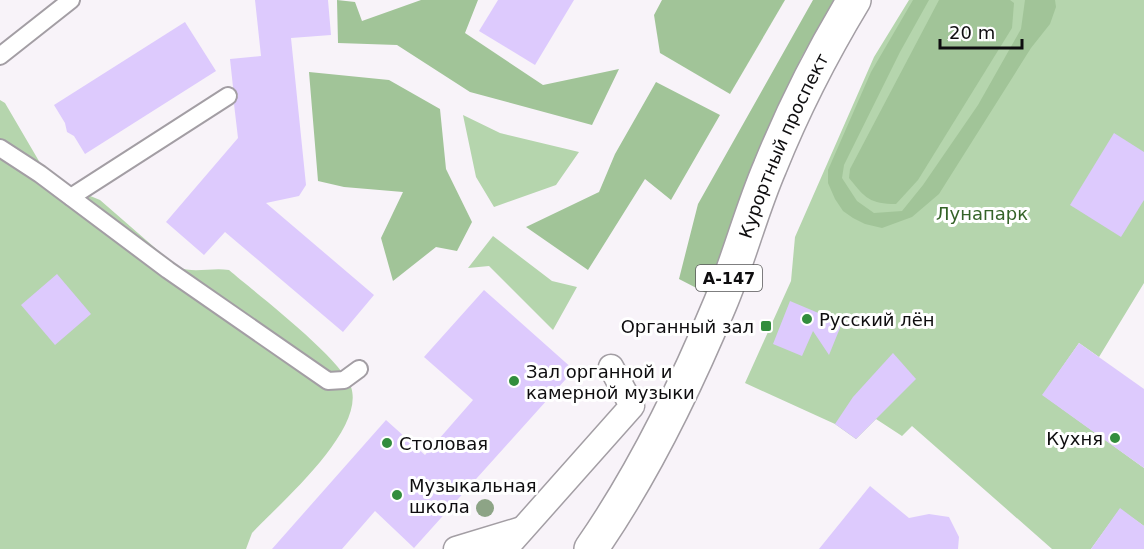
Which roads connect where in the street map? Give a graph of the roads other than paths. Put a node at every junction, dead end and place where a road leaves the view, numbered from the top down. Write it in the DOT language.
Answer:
graph roads {
  1 [pos="71,0"];
  2 [pos="854,0"];
  3 [pos="0,56"];
  4 [pos="228,96"];
  5 [pos="0,148"];
  6 [pos="71,197"];
  7 [pos="611,367"];
  8 [pos="359,369"];
  9 [pos="523,529"];
  10 [pos="456,549"];
  11 [pos="505,549"];
  12 [pos="591,549"];
  1 -- 3 [label="lane"];
  2 -- 12 [label="main road, Курортный проспект / А-147"];
  4 -- 6 [label="lane"];
  5 -- 6 [label="lane"];
  6 -- 8 [label="lane"];
  7 -- 9 [label="street"];
  9 -- 10 [label="street"];
  9 -- 11 [label="street"];
}
